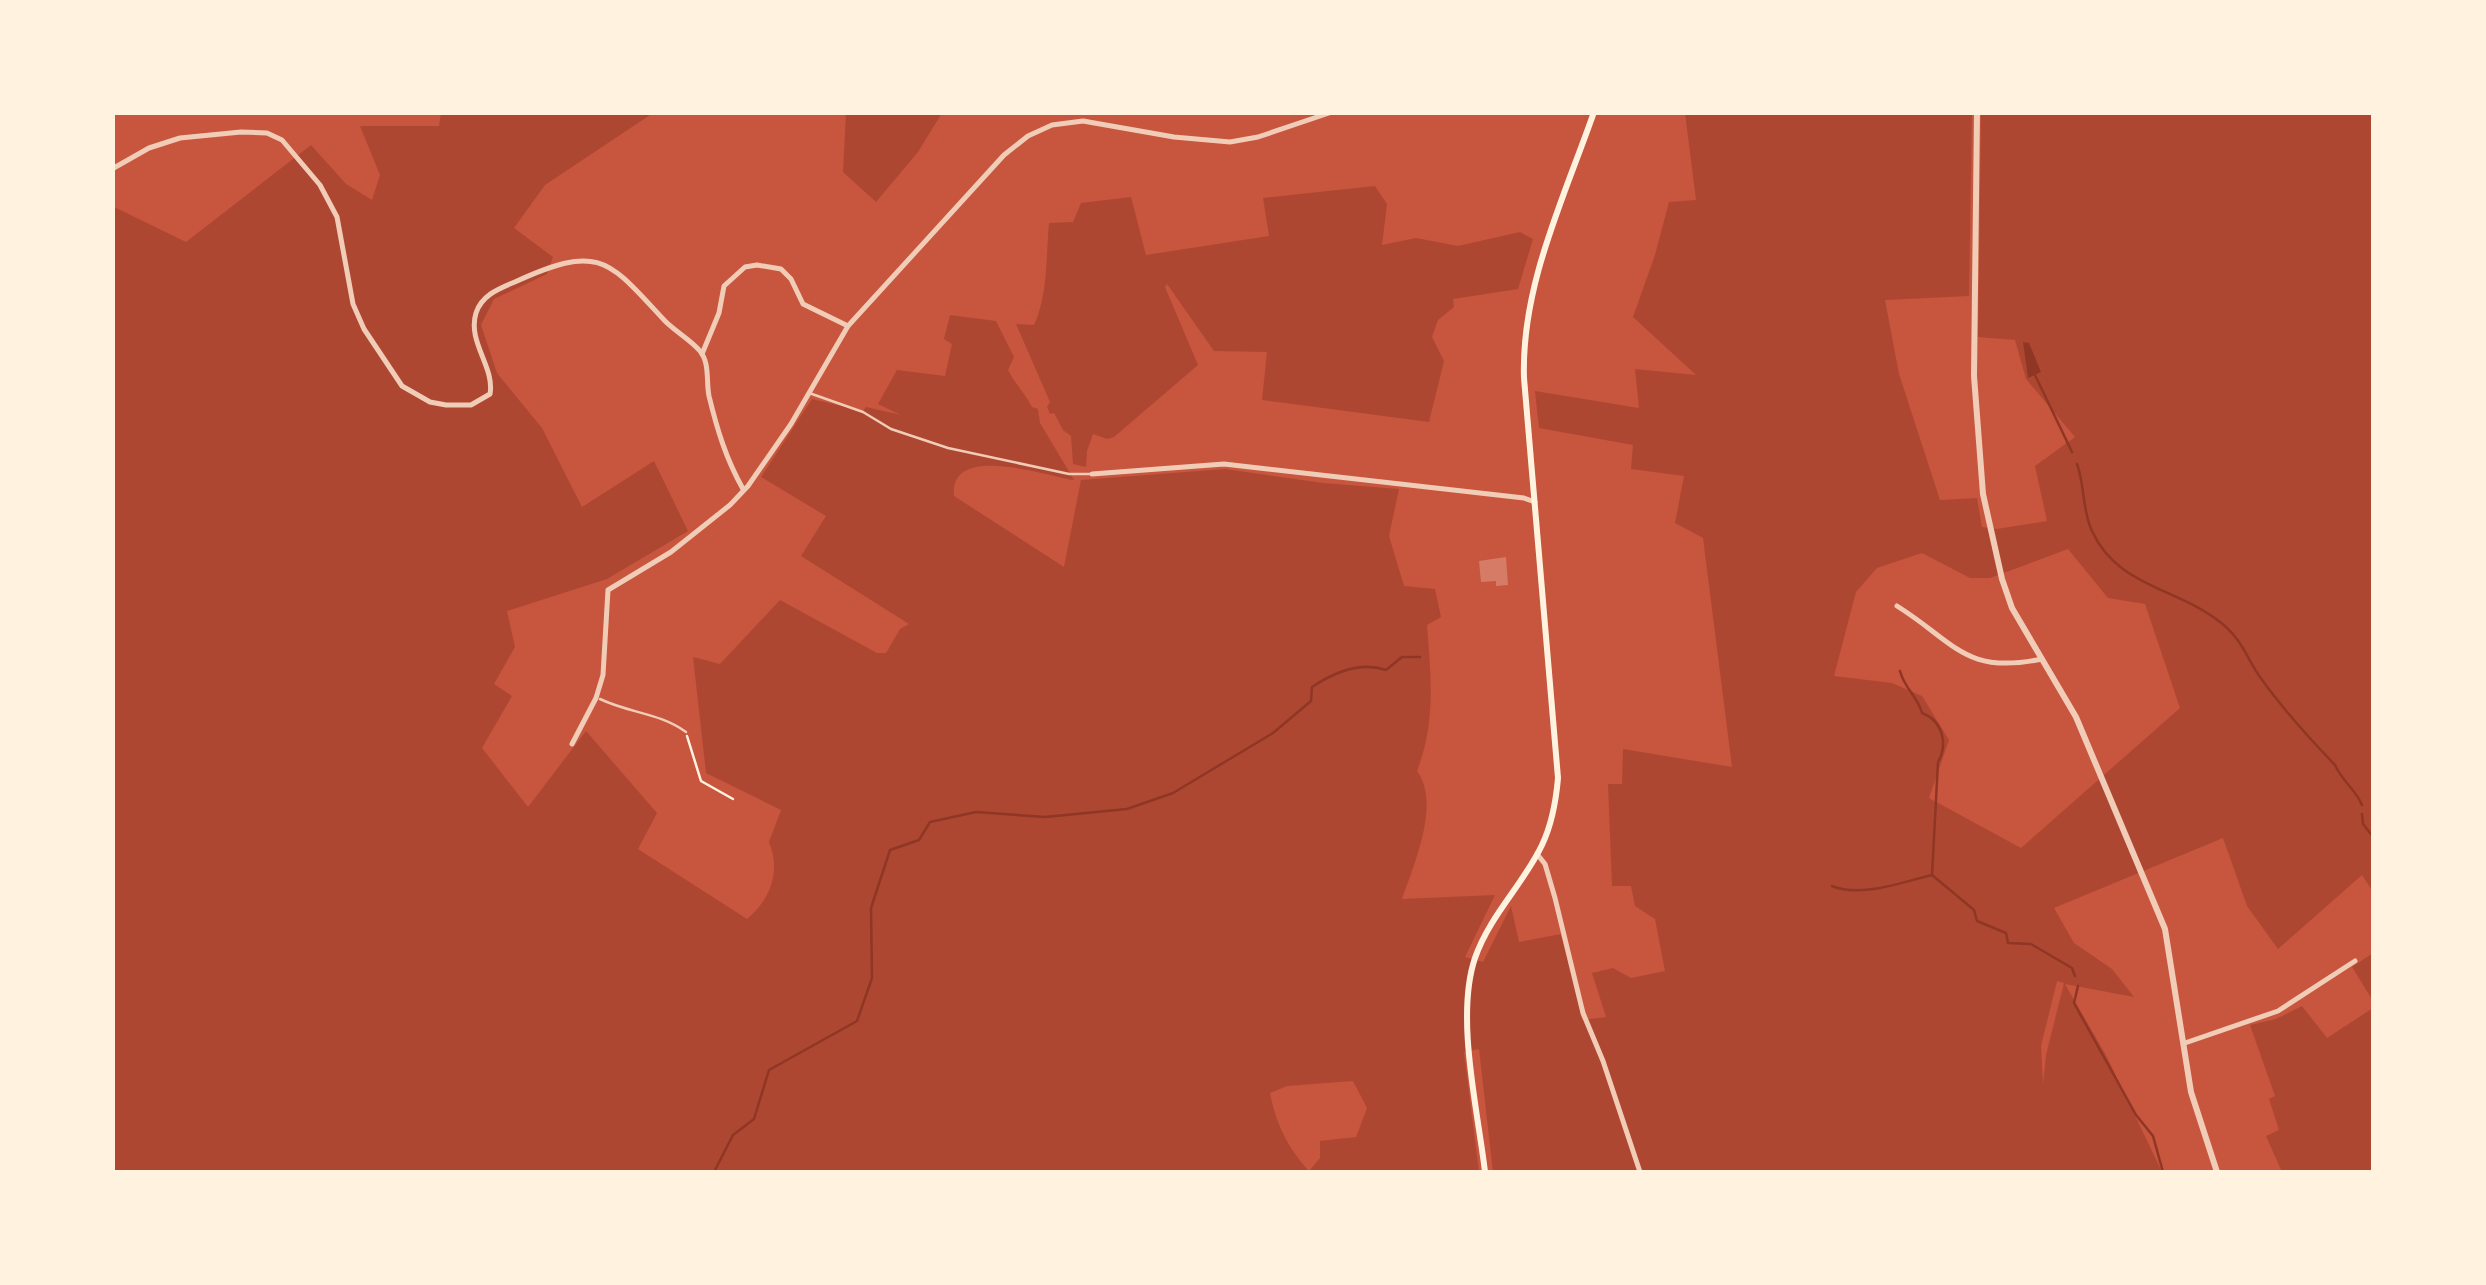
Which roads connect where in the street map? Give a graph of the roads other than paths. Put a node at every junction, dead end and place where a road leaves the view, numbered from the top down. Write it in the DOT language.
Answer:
graph roads {
  1 [pos="1332,112"];
  2 [pos="1594,112"];
  3 [pos="1977,112"];
  4 [pos="112,169"];
  5 [pos="848,326"];
  6 [pos="702,354"];
  7 [pos="808,393"];
  8 [pos="1092,474"];
  9 [pos="744,490"];
  10 [pos="1535,502"];
  11 [pos="1897,606"];
  12 [pos="2042,659"];
  13 [pos="596,698"];
  14 [pos="686,732"];
  15 [pos="572,744"];
  16 [pos="1537,854"];
  17 [pos="2354,961"];
  18 [pos="2185,1043"];
  19 [pos="1485,1172"];
  20 [pos="1640,1172"];
  21 [pos="2217,1172"];
  1 -- 5 [label="street"];
  2 -- 10 [label="main road"];
  3 -- 12 [label="street"];
  4 -- 6 [label="street"];
  5 -- 6 [label="street"];
  5 -- 7 [label="street"];
  6 -- 9 [label="street"];
  7 -- 8 [label="lane"];
  7 -- 9 [label="street"];
  8 -- 10 [label="street"];
  9 -- 13 [label="street"];
  10 -- 16 [label="main road"];
  11 -- 12 [label="street"];
  12 -- 18 [label="street"];
  13 -- 14 [label="lane"];
  13 -- 15 [label="street"];
  16 -- 19 [label="main road"];
  16 -- 20 [label="street"];
  17 -- 18 [label="street"];
  18 -- 21 [label="street"];
}
